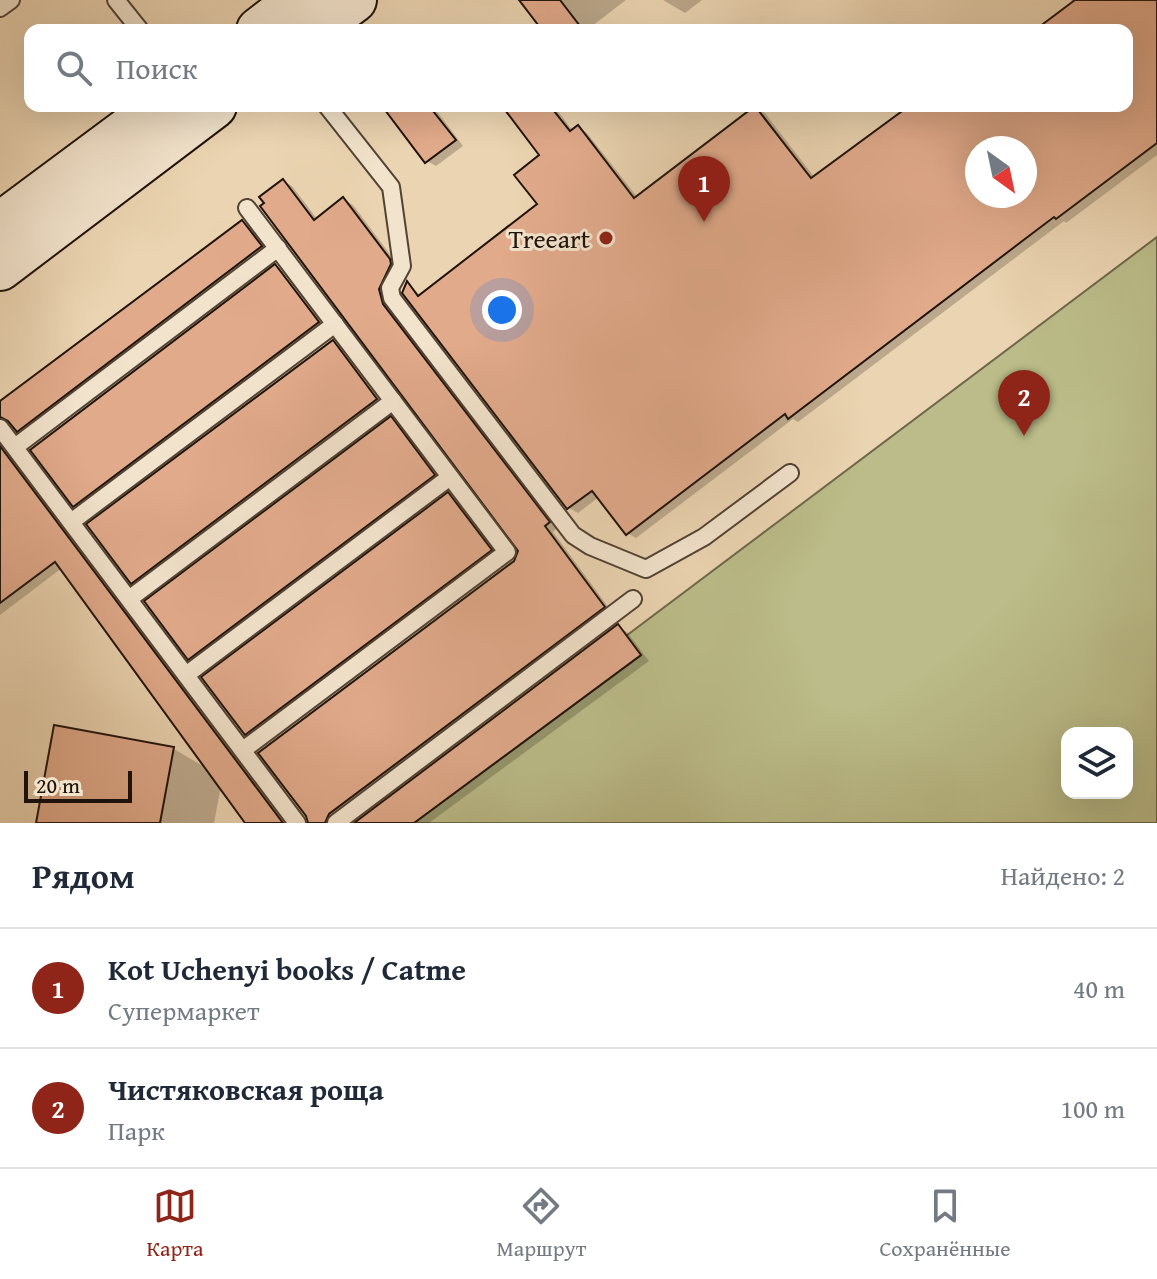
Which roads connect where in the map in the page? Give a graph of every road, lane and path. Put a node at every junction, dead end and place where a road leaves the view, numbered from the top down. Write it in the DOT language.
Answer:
graph roads {
  1 [pos="11,0"];
  2 [pos="116,0"];
  3 [pos="298,0"];
  4 [pos="354,0"];
  5 [pos="0,8"];
  6 [pos="135,24"];
  7 [pos="267,24"];
  8 [pos="322,24"];
  9 [pos="152,112"];
  10 [pos="201,112"];
  11 [pos="332,112"];
  12 [pos="247,208"];
  13 [pos="0,225"];
  14 [pos="278,248"];
  15 [pos="0,268"];
  16 [pos="335,324"];
  17 [pos="393,401"];
  18 [pos="0,428"];
  19 [pos="15,447"];
  20 [pos="790,473"];
  21 [pos="450,477"];
  22 [pos="71,522"];
  23 [pos="129,599"];
  24 [pos="633,599"];
  25 [pos="186,675"];
  26 [pos="243,750"];
  27 [pos="297,823"];
  28 [pos="336,823"];
  1 -- 5 [label="lane"];
  2 -- 6 [label="lane"];
  3 -- 7 [label="main road"];
  4 -- 8 [label="main road"];
  9 -- 13 [label="main road"];
  10 -- 15 [label="main road"];
  11 -- 20 [label="lane"];
  12 -- 14 [label="lane"];
  14 -- 16 [label="lane"];
  14 -- 19 [label="lane"];
  16 -- 17 [label="lane"];
  16 -- 22 [label="lane"];
  17 -- 21 [label="lane"];
  17 -- 23 [label="lane"];
  18 -- 19 [label="lane"];
  19 -- 22 [label="lane"];
  21 -- 25 [label="lane"];
  21 -- 26 [label="lane"];
  22 -- 23 [label="lane"];
  23 -- 25 [label="lane"];
  24 -- 28 [label="lane"];
  25 -- 26 [label="lane"];
  26 -- 27 [label="lane"];
}
